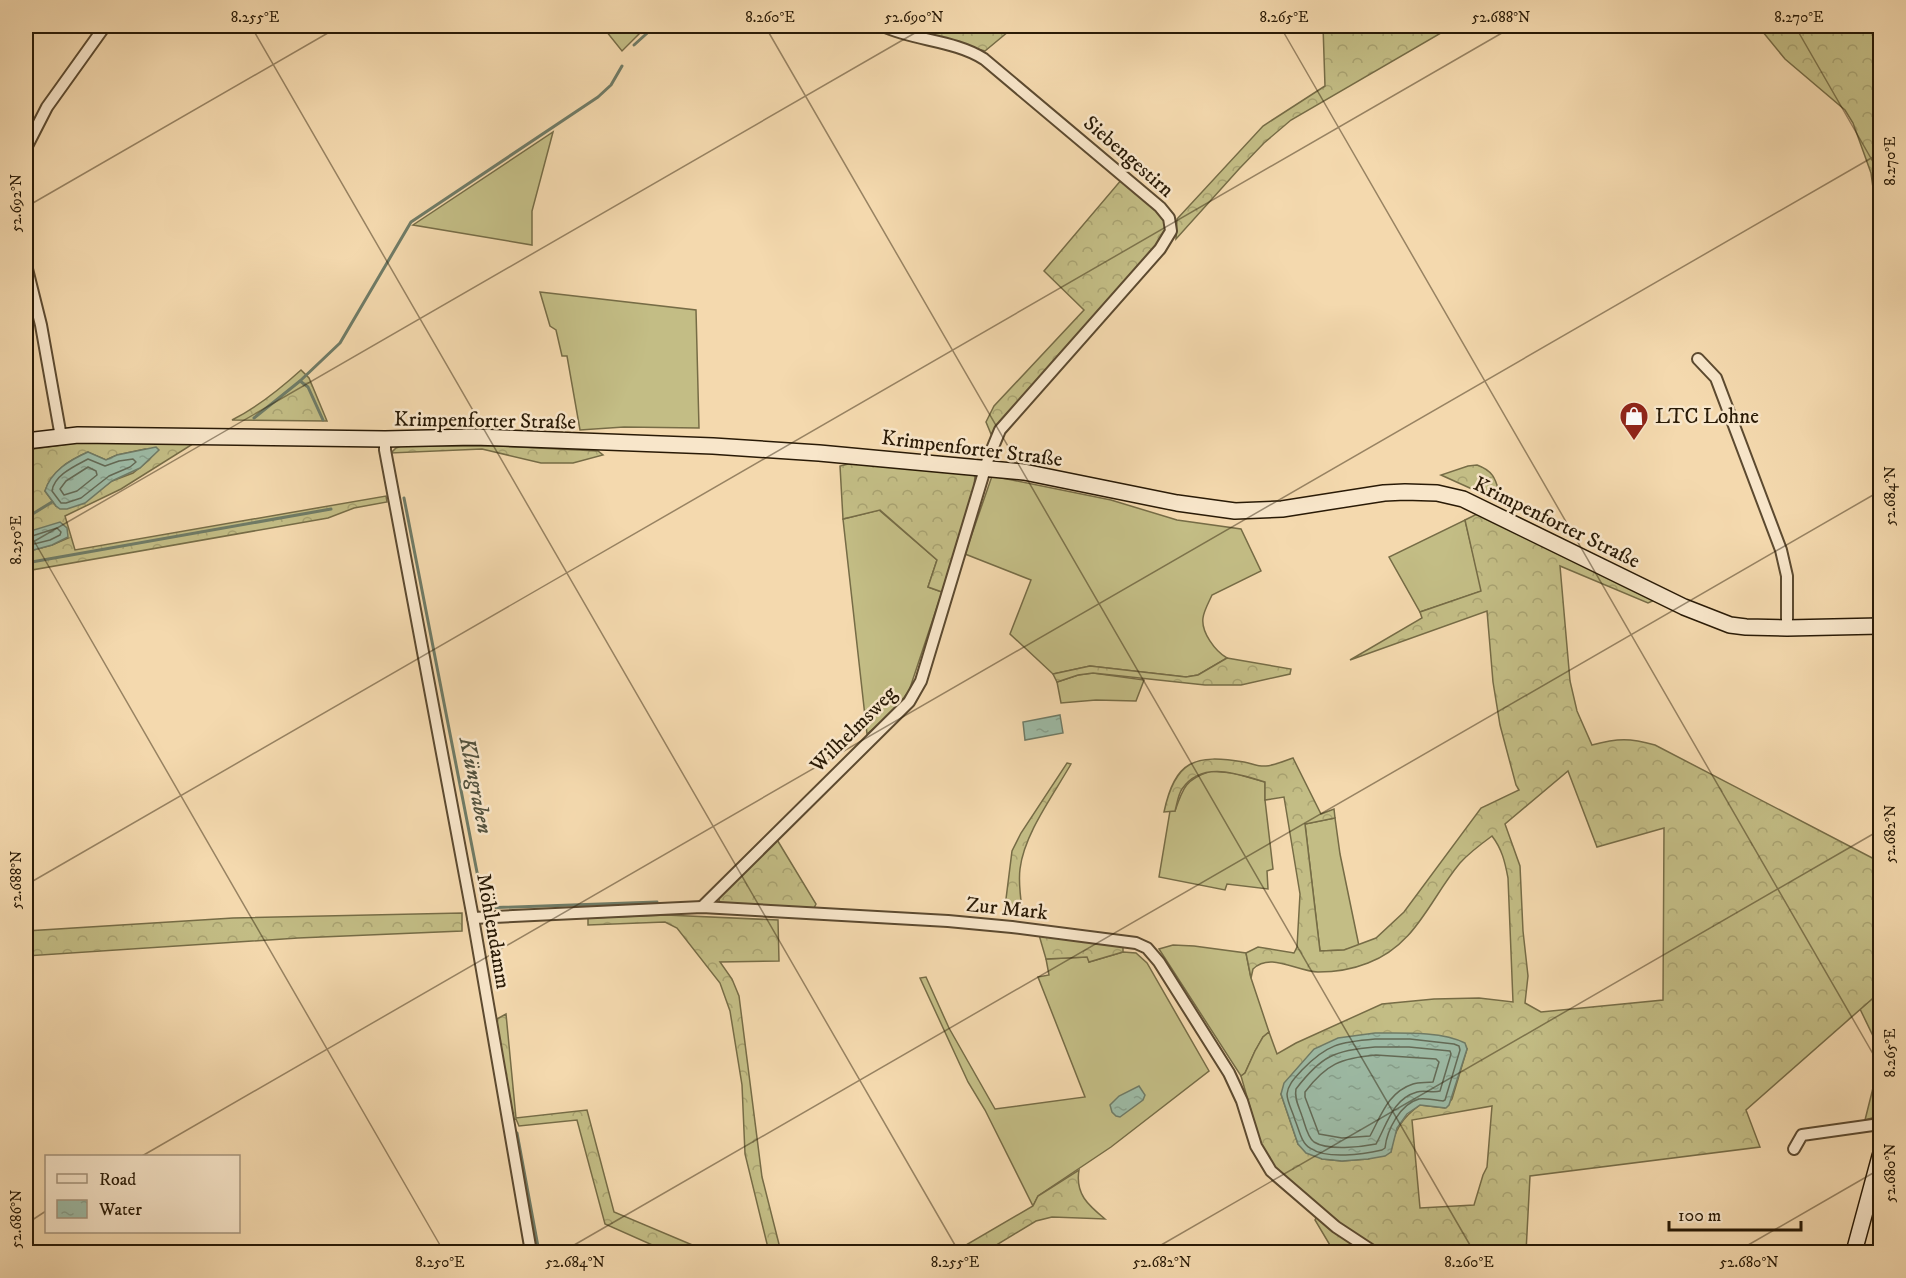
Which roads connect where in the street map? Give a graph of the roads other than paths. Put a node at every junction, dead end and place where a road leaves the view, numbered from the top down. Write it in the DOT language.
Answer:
graph roads {
  1 [pos="105,26"];
  2 [pos="883,26"];
  3 [pos="26,148"];
  4 [pos="26,266"];
  5 [pos="1698,359"];
  6 [pos="61,437"];
  7 [pos="385,439"];
  8 [pos="26,441"];
  9 [pos="986,468"];
  10 [pos="1881,626"];
  11 [pos="1787,628"];
  12 [pos="702,908"];
  13 [pos="473,918"];
  14 [pos="1881,1124"];
  15 [pos="1794,1149"];
  16 [pos="1881,1156"];
  17 [pos="531,1252"];
  18 [pos="1374,1252"];
  19 [pos="1854,1252"];
  1 -- 3 [label="street"];
  2 -- 9 [label="street, Siebengestirn"];
  4 -- 6 [label="street"];
  5 -- 11 [label="street"];
  6 -- 7 [label="street, Krimpenforter Straße"];
  6 -- 8 [label="street, Krimpenforter Straße"];
  7 -- 9 [label="street, Krimpenforter Straße"];
  7 -- 13 [label="street, Möhlendamm"];
  9 -- 11 [label="street, Krimpenforter Straße"];
  9 -- 12 [label="street, Wilhelmsweg"];
  10 -- 11 [label="street, Krimpenforter Straße"];
  12 -- 13 [label="street, Zur Mark"];
  12 -- 18 [label="street, Zur Mark"];
  13 -- 17 [label="street, Möhlendamm"];
  14 -- 15 [label="street"];
  16 -- 19 [label="street"];
}
